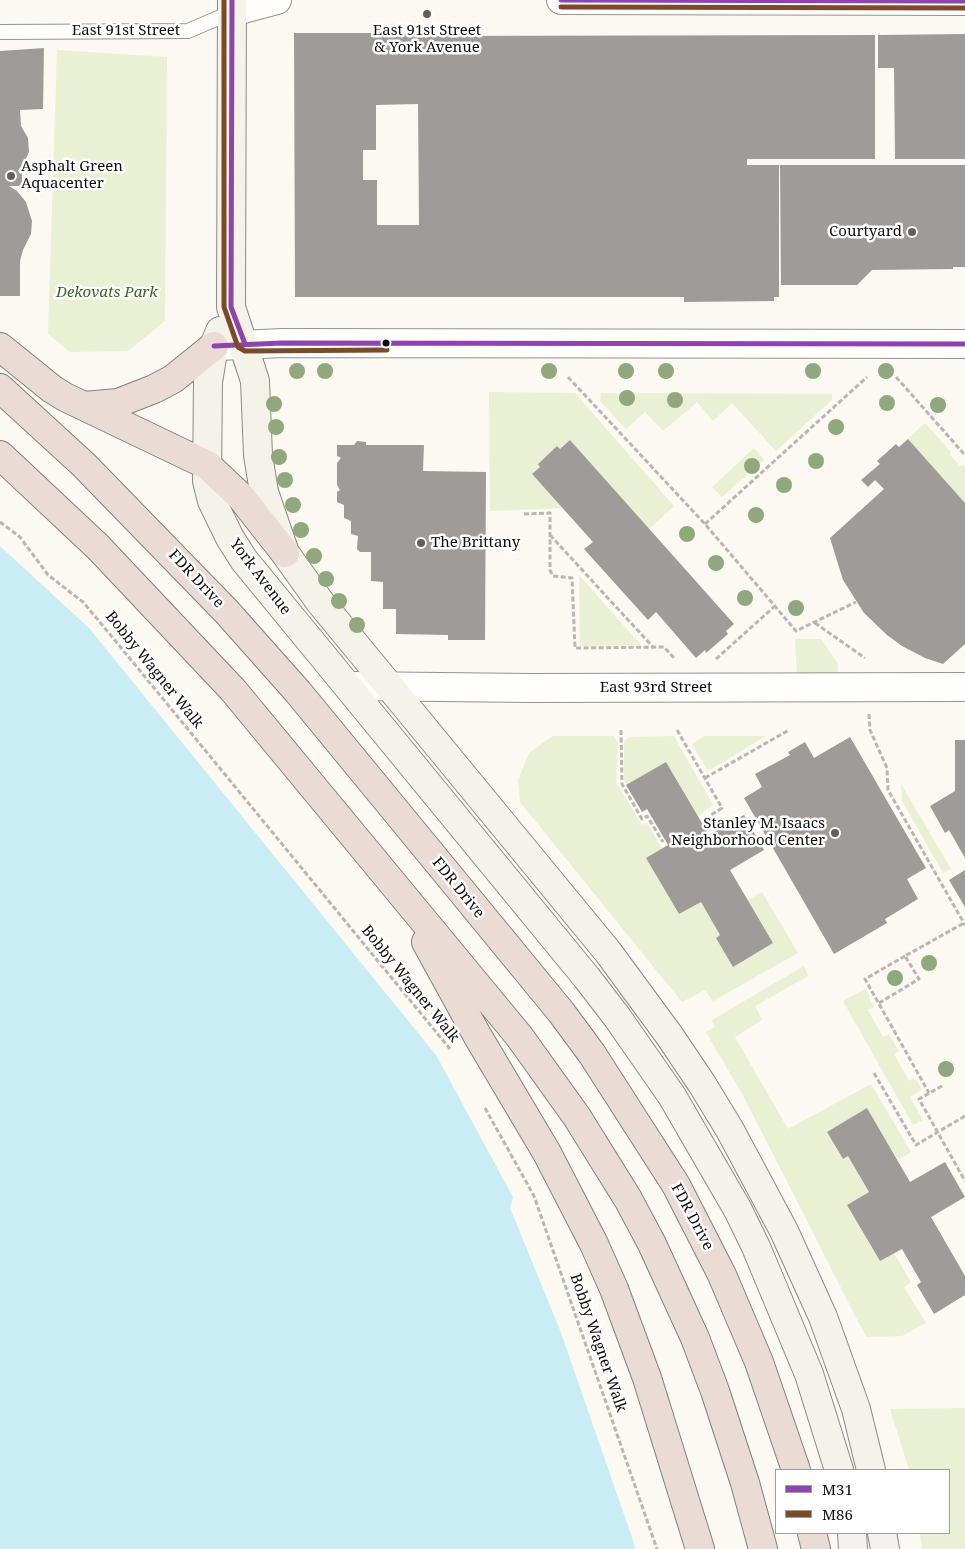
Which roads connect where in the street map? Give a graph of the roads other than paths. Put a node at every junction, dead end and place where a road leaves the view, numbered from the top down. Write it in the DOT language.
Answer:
graph roads {
  1 [pos="277,0"];
  2 [pos="561,0"];
  3 [pos="965,1"];
  4 [pos="232,6"];
  5 [pos="0,32"];
  6 [pos="231,306"];
  7 [pos="245,344"];
  8 [pos="965,344"];
  9 [pos="214,346"];
  10 [pos="0,347"];
  11 [pos="0,388"];
  12 [pos="84,406"];
  13 [pos="0,455"];
  14 [pos="207,465"];
  15 [pos="285,553"];
  16 [pos="348,686"];
  17 [pos="389,686"];
  18 [pos="965,687"];
  19 [pos="394,884"];
  20 [pos="841,1364"];
  21 [pos="809,1374"];
  22 [pos="794,1464"];
  23 [pos="839,1469"];
  24 [pos="871,1469"];
  25 [pos="812,1534"];
  26 [pos="852,1534"];
  27 [pos="882,1534"];
  28 [pos="700,1549"];
  29 [pos="763,1549"];
  30 [pos="816,1549"];
  31 [pos="853,1549"];
  32 [pos="885,1549"];
  1 -- 4 [label="street, East 91st Street"];
  2 -- 3 [label="street"];
  4 -- 5 [label="lane, East 91st Street"];
  4 -- 6 [label="main road, York Avenue"];
  6 -- 7 [label="main road, York Avenue"];
  6 -- 9 [label="main road, York Avenue"];
  7 -- 8 [label="street"];
  7 -- 9 [label="street"];
  7 -- 15 [label="main road, York Avenue"];
  9 -- 12 [label="highway"];
  9 -- 14 [label="main road, York Avenue"];
  10 -- 12 [label="highway"];
  11 -- 22 [label="highway, FDR Drive"];
  12 -- 14 [label="highway"];
  13 -- 19 [label="highway"];
  14 -- 15 [label="highway"];
  14 -- 16 [label="main road, York Avenue"];
  15 -- 17 [label="main road, York Avenue"];
  16 -- 17 [label="street, East 93rd Street"];
  16 -- 21 [label="main road"];
  17 -- 18 [label="street, East 93rd Street"];
  17 -- 20 [label="main road"];
  19 -- 28 [label="highway"];
  19 -- 29 [label="highway"];
  20 -- 21 [label="main road"];
  20 -- 24 [label="main road"];
  21 -- 23 [label="main road"];
  25 -- 30 [label="highway"];
  26 -- 31 [label="main road"];
  27 -- 32 [label="main road"];
}
